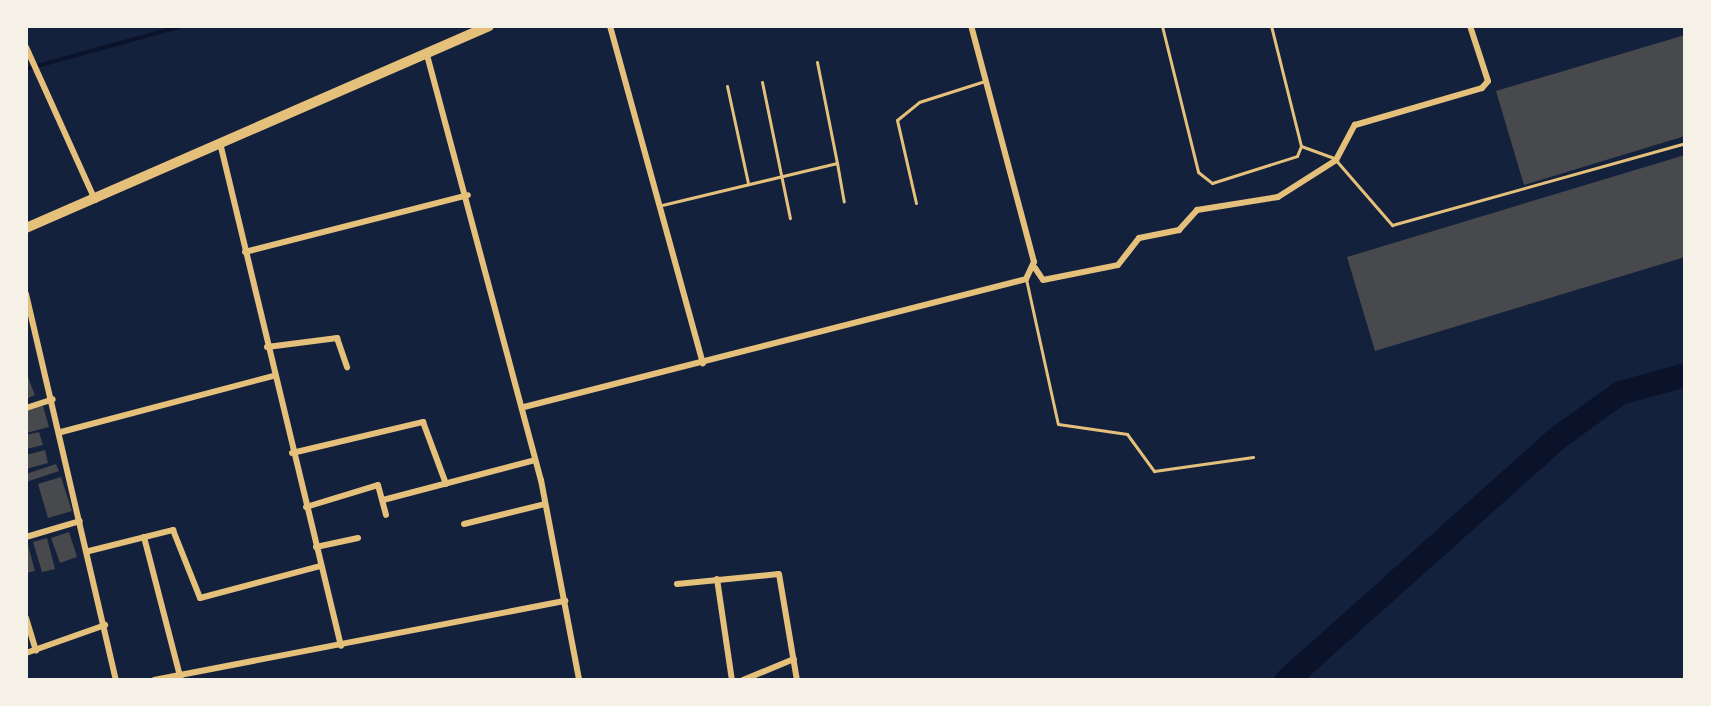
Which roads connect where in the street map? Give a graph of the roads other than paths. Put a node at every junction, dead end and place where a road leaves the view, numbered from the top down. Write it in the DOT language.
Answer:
graph roads {
  1 [pos="489,26"];
  2 [pos="610,26"];
  3 [pos="971,26"];
  4 [pos="1162,26"];
  5 [pos="1271,26"];
  6 [pos="1470,26"];
  7 [pos="27,49"];
  8 [pos="427,55"];
  9 [pos="817,62"];
  10 [pos="985,81"];
  11 [pos="762,82"];
  12 [pos="727,86"];
  13 [pos="1685,143"];
  14 [pos="1301,146"];
  15 [pos="221,147"];
  16 [pos="1336,160"];
  17 [pos="837,163"];
  18 [pos="782,174"];
  19 [pos="748,183"];
  20 [pos="468,195"];
  21 [pos="95,200"];
  22 [pos="844,201"];
  23 [pos="916,203"];
  24 [pos="662,205"];
  25 [pos="790,218"];
  26 [pos="26,228"];
  27 [pos="245,252"];
  28 [pos="1034,265"];
  29 [pos="1026,279"];
  30 [pos="26,294"];
  31 [pos="267,347"];
  32 [pos="703,363"];
  33 [pos="347,367"];
  34 [pos="273,376"];
  35 [pos="53,399"];
  36 [pos="524,407"];
  37 [pos="26,408"];
  38 [pos="61,432"];
  39 [pos="292,453"];
  40 [pos="1253,457"];
  41 [pos="535,460"];
  42 [pos="446,484"];
  43 [pos="383,500"];
  44 [pos="545,504"];
  45 [pos="306,507"];
  46 [pos="386,515"];
  47 [pos="80,521"];
  48 [pos="464,524"];
  49 [pos="26,537"];
  50 [pos="144,537"];
  51 [pos="358,538"];
  52 [pos="316,547"];
  53 [pos="89,551"];
  54 [pos="320,566"];
  55 [pos="717,579"];
  56 [pos="677,584"];
  57 [pos="565,601"];
  58 [pos="26,618"];
  59 [pos="105,625"];
  60 [pos="341,646"];
  61 [pos="36,650"];
  62 [pos="26,653"];
  63 [pos="794,659"];
  64 [pos="181,678"];
  65 [pos="116,680"];
  66 [pos="154,680"];
  67 [pos="579,680"];
  68 [pos="732,680"];
  69 [pos="743,680"];
  70 [pos="797,680"];
  1 -- 8 [label="main road"];
  2 -- 24 [label="street"];
  3 -- 10 [label="street"];
  4 -- 14 [label="lane"];
  5 -- 14 [label="lane"];
  6 -- 16 [label="street"];
  7 -- 21 [label="street"];
  8 -- 15 [label="main road"];
  8 -- 20 [label="street"];
  9 -- 17 [label="lane"];
  10 -- 23 [label="lane"];
  10 -- 28 [label="street"];
  11 -- 18 [label="lane"];
  12 -- 19 [label="lane"];
  13 -- 16 [label="lane"];
  14 -- 16 [label="lane"];
  15 -- 21 [label="main road"];
  15 -- 27 [label="street"];
  16 -- 28 [label="street"];
  17 -- 18 [label="lane"];
  17 -- 22 [label="lane"];
  18 -- 19 [label="lane"];
  18 -- 25 [label="lane"];
  19 -- 24 [label="lane"];
  20 -- 27 [label="street"];
  20 -- 36 [label="street"];
  21 -- 26 [label="main road"];
  24 -- 32 [label="street"];
  27 -- 31 [label="street"];
  28 -- 29 [label="street"];
  29 -- 32 [label="street"];
  29 -- 40 [label="lane"];
  30 -- 35 [label="street"];
  31 -- 33 [label="street"];
  31 -- 34 [label="street"];
  32 -- 36 [label="street"];
  34 -- 38 [label="street"];
  34 -- 39 [label="street"];
  35 -- 37 [label="street"];
  35 -- 38 [label="street"];
  36 -- 41 [label="street"];
  38 -- 47 [label="street"];
  39 -- 42 [label="street"];
  39 -- 45 [label="street"];
  41 -- 42 [label="street"];
  41 -- 44 [label="street"];
  42 -- 43 [label="street"];
  43 -- 45 [label="street"];
  43 -- 46 [label="street"];
  44 -- 48 [label="street"];
  44 -- 57 [label="street"];
  45 -- 52 [label="street"];
  47 -- 49 [label="street"];
  47 -- 53 [label="street"];
  50 -- 53 [label="street"];
  50 -- 54 [label="street"];
  50 -- 64 [label="street"];
  51 -- 52 [label="street"];
  52 -- 54 [label="street"];
  53 -- 59 [label="street"];
  54 -- 60 [label="street"];
  55 -- 56 [label="street"];
  55 -- 63 [label="street"];
  55 -- 68 [label="street"];
  57 -- 60 [label="street"];
  57 -- 67 [label="street"];
  58 -- 61 [label="street"];
  59 -- 61 [label="street"];
  59 -- 65 [label="street"];
  60 -- 64 [label="street"];
  61 -- 62 [label="street"];
  63 -- 69 [label="street"];
  63 -- 70 [label="street"];
  64 -- 66 [label="street"];
}
